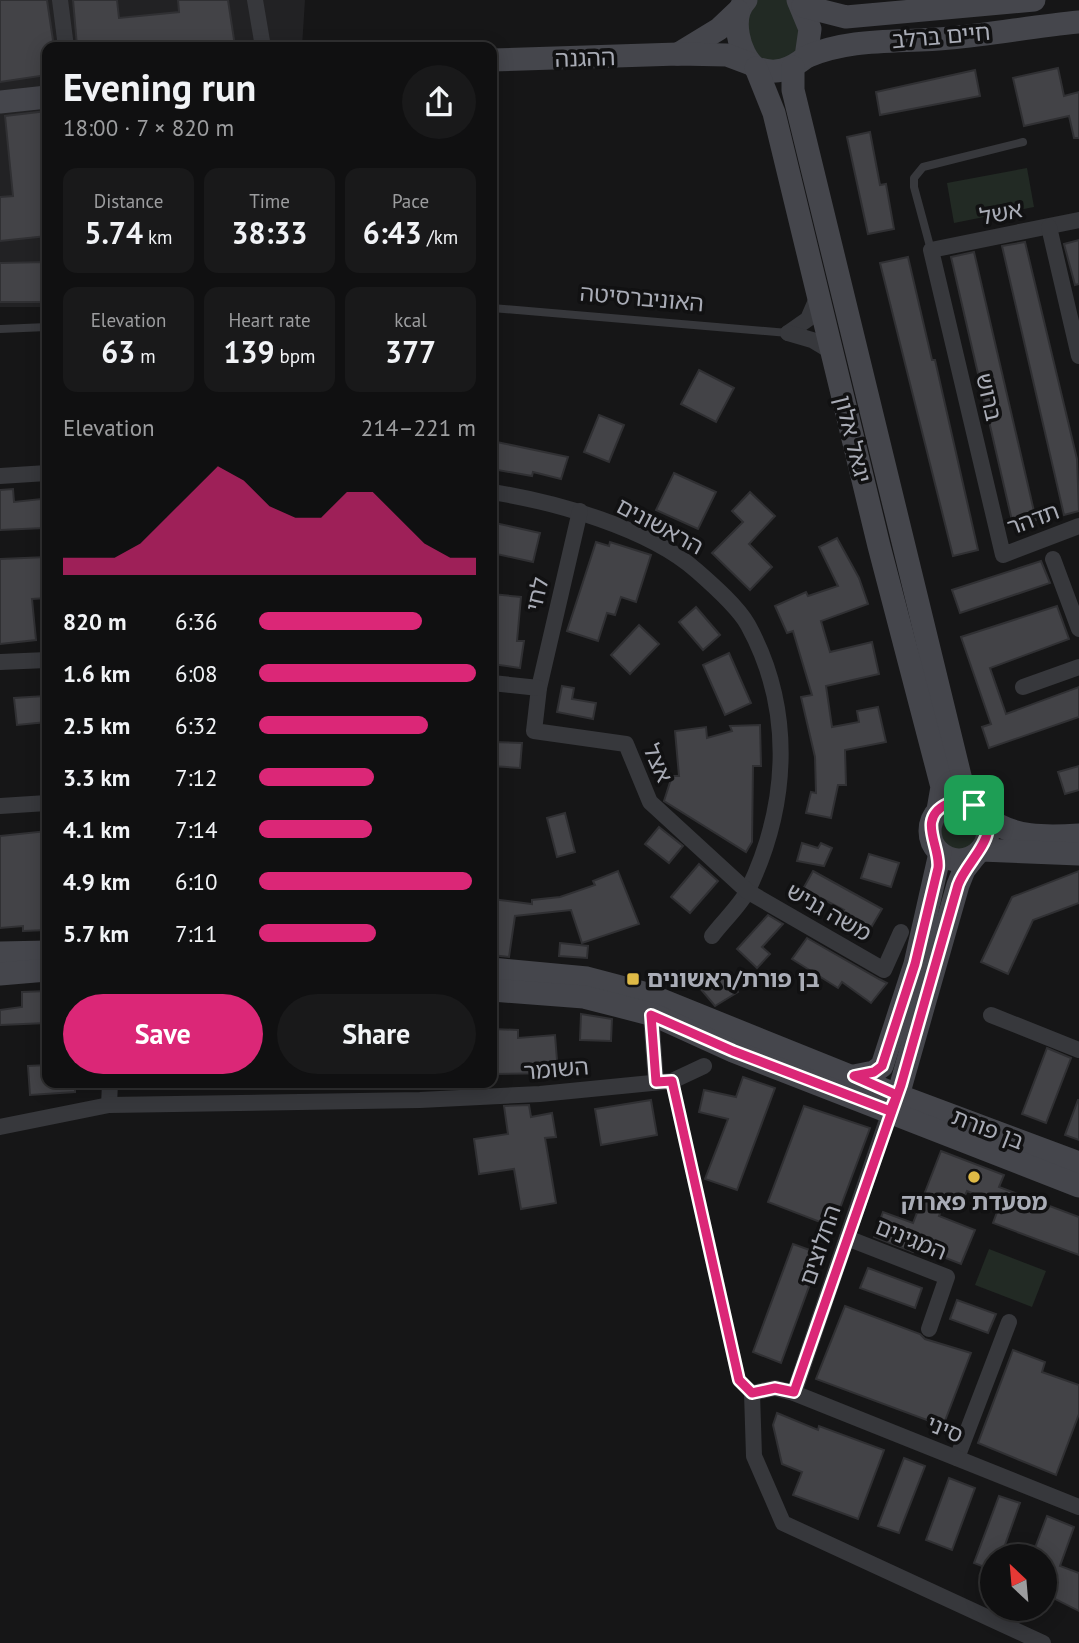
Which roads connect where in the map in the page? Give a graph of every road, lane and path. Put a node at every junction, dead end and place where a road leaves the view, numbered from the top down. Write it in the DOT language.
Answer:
graph roads {
  1 [pos="60,0"];
  2 [pos="255,0"];
  3 [pos="1034,0"];
  4 [pos="742,3"];
  5 [pos="801,3"];
  6 [pos="1079,22"];
  7 [pos="65,42"];
  8 [pos="262,42"];
  9 [pos="678,54"];
  10 [pos="497,60"];
  11 [pos="799,62"];
  12 [pos="753,66"];
  13 [pos="42,98"];
  14 [pos="0,102"];
  15 [pos="1023,142"];
  16 [pos="1079,220"];
  17 [pos="1049,227"];
  18 [pos="932,250"];
  19 [pos="818,296"];
  20 [pos="497,308"];
  21 [pos="42,327"];
  22 [pos="0,329"];
  23 [pos="788,333"];
  24 [pos="832,352"];
  25 [pos="1079,356"];
  26 [pos="42,473"];
  27 [pos="0,475"];
  28 [pos="497,493"];
  29 [pos="580,510"];
  30 [pos="1079,527"];
  31 [pos="1003,555"];
  32 [pos="1053,559"];
  33 [pos="1079,629"];
  34 [pos="42,660"];
  35 [pos="0,662"];
  36 [pos="1079,667"];
  37 [pos="497,684"];
  38 [pos="1023,687"];
  39 [pos="539,688"];
  40 [pos="42,803"];
  41 [pos="0,806"];
  42 [pos="938,810"];
  43 [pos="980,811"];
  44 [pos="1079,835"];
  45 [pos="940,853"];
  46 [pos="978,853"];
  47 [pos="1079,854"];
  48 [pos="747,891"];
  49 [pos="901,932"];
  50 [pos="712,936"];
  51 [pos="42,952"];
  52 [pos="0,953"];
  53 [pos="926,962"];
  54 [pos="886,965"];
  55 [pos="497,969"];
  56 [pos="42,970"];
  57 [pos="0,974"];
  58 [pos="497,990"];
  59 [pos="991,1014"];
  60 [pos="651,1015"];
  61 [pos="1079,1050"];
  62 [pos="704,1066"];
  63 [pos="854,1076"];
  64 [pos="664,1081"];
  65 [pos="110,1088"];
  66 [pos="893,1103"];
  67 [pos="110,1105"];
  68 [pos="0,1127"];
  69 [pos="1079,1163"];
  70 [pos="1079,1186"];
  71 [pos="847,1238"];
  72 [pos="1009,1322"];
  73 [pos="929,1329"];
  74 [pos="794,1392"];
  75 [pos="752,1393"];
  76 [pos="957,1458"];
  77 [pos="1079,1507"];
  78 [pos="1043,1643"];
  1 -- 7 [label="street"];
  2 -- 8 [label="street"];
  3 -- 5 [label="street, חיים ברלב"];
  4 -- 9 [label="street, ההגנה"];
  4 -- 12 [label="street, יגאל אלון"];
  5 -- 11 [label="street, יגאל אלון"];
  6 -- 11 [label="street, חיים ברלב"];
  9 -- 10 [label="street, ההגנה"];
  9 -- 12 [label="street, ההגנה"];
  11 -- 12 [label="street, חיים ברלב"];
  11 -- 43 [label="street, יגאל אלון"];
  12 -- 19 [label="street, יגאל אלון"];
  13 -- 14 [label="street"];
  15 -- 18 [label="lane"];
  16 -- 17 [label="street, אשל"];
  17 -- 18 [label="street, אשל"];
  17 -- 25 [label="street"];
  18 -- 31 [label="street, ברוש"];
  19 -- 23 [label="street"];
  19 -- 24 [label="street, יגאל אלון"];
  20 -- 23 [label="lane, האוניברסיטה"];
  21 -- 22 [label="lane"];
  23 -- 24 [label="street, האוניברסיטה"];
  24 -- 42 [label="street, יגאל אלון"];
  26 -- 27 [label="street"];
  28 -- 29 [label="street, הראשונים"];
  29 -- 39 [label="street, לחי"];
  29 -- 48 [label="street, הראשונים"];
  30 -- 31 [label="street, תדהר"];
  32 -- 33 [label="street"];
  34 -- 35 [label="street"];
  36 -- 38 [label="street"];
  37 -- 39 [label="street"];
  39 -- 48 [label="street, אצל"];
  40 -- 41 [label="street"];
  42 -- 43 [label="street"];
  42 -- 45 [label="street"];
  43 -- 44 [label="street"];
  43 -- 46 [label="street"];
  45 -- 46 [label="street"];
  45 -- 53 [label="street"];
  46 -- 47 [label="street"];
  46 -- 53 [label="street"];
  48 -- 50 [label="street, הראשונים"];
  48 -- 54 [label="street, משה גניש"];
  49 -- 54 [label="street, משה גניש"];
  51 -- 52 [label="street"];
  53 -- 54 [label="street, משה גניש"];
  53 -- 63 [label="street"];
  53 -- 66 [label="street"];
  55 -- 63 [label="street"];
  56 -- 57 [label="street"];
  58 -- 60 [label="street"];
  59 -- 61 [label="street"];
  60 -- 64 [label="street"];
  60 -- 66 [label="street"];
  62 -- 64 [label="street, השומר"];
  63 -- 66 [label="street"];
  64 -- 67 [label="street, השומר"];
  64 -- 75 [label="lane"];
  65 -- 67 [label="street"];
  66 -- 69 [label="street, בן פורת"];
  66 -- 70 [label="street"];
  66 -- 71 [label="street, החלוצים"];
  67 -- 68 [label="street, השומר"];
  71 -- 73 [label="street, המגינים"];
  71 -- 74 [label="street, החלוצים"];
  72 -- 76 [label="street"];
  74 -- 75 [label="street"];
  74 -- 76 [label="street, סיני"];
  75 -- 78 [label="street"];
  76 -- 77 [label="street, סיני"];
}
